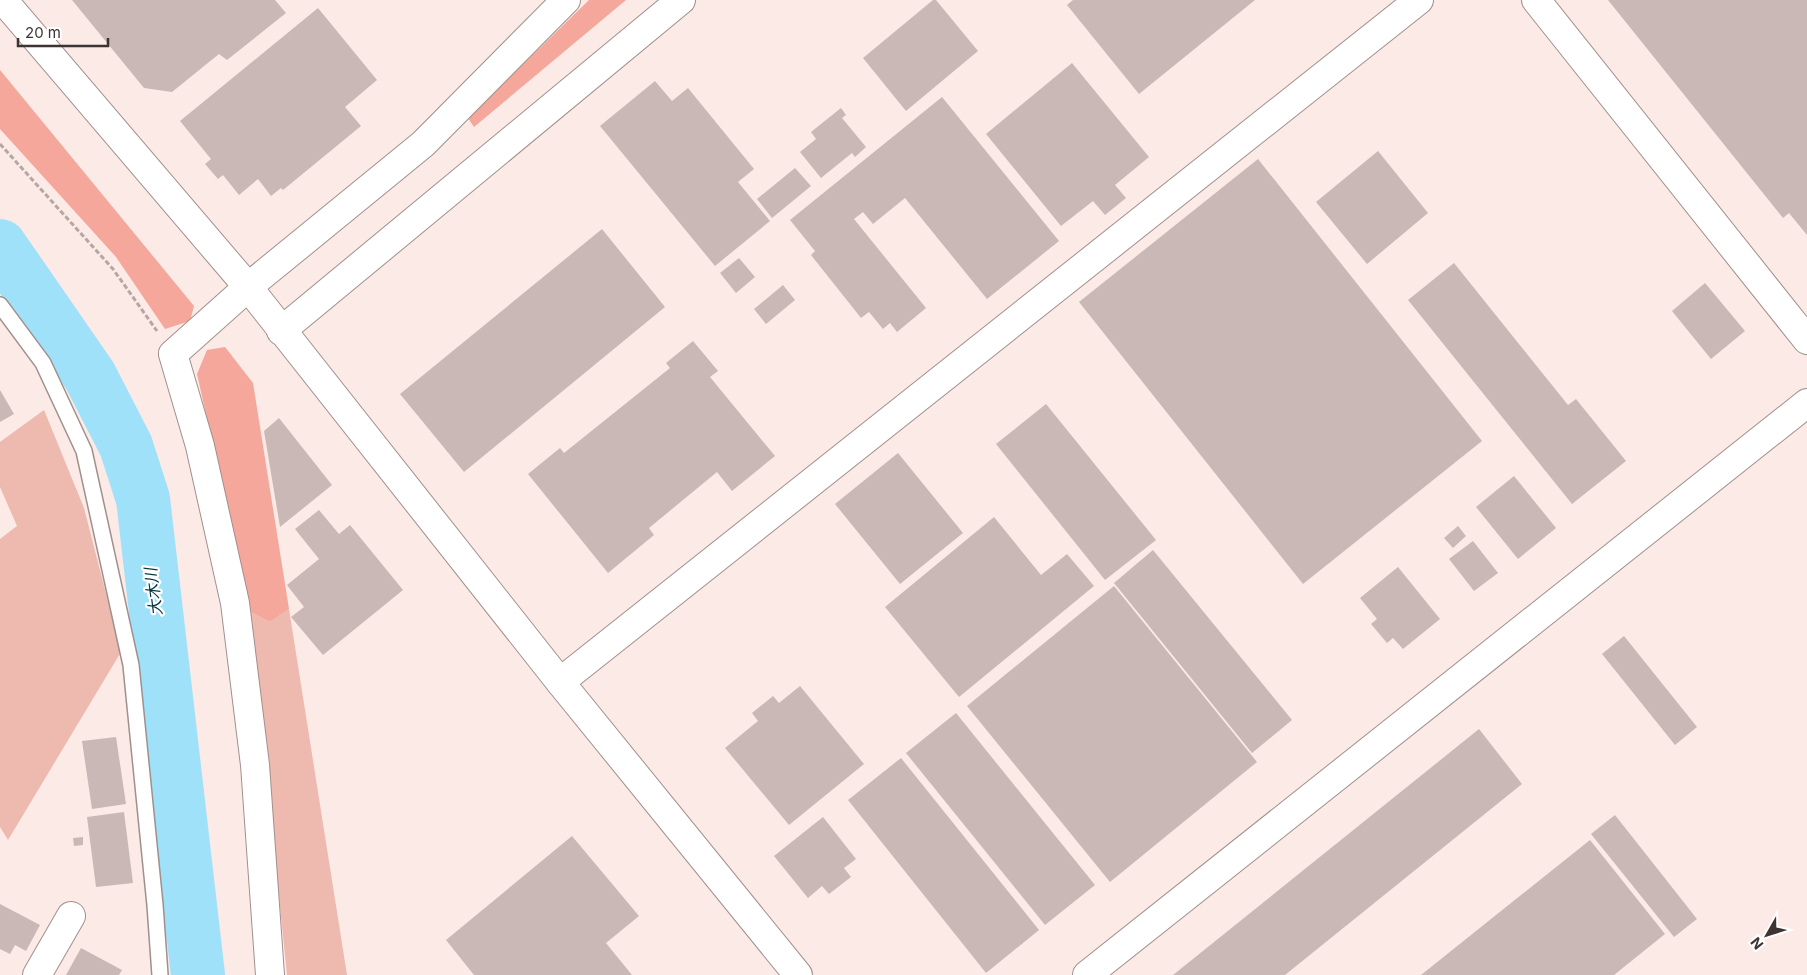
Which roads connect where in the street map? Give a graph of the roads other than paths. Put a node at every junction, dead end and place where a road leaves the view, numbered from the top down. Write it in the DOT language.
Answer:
graph roads {
  1 [pos="4,0"];
  2 [pos="566,0"];
  3 [pos="681,0"];
  4 [pos="1419,0"];
  5 [pos="1536,0"];
  6 [pos="248,287"];
  7 [pos="0,305"];
  8 [pos="281,330"];
  9 [pos="1807,340"];
  10 [pos="1807,402"];
  11 [pos="560,682"];
  12 [pos="70,916"];
  13 [pos="37,975"];
  14 [pos="160,975"];
  15 [pos="270,975"];
  16 [pos="798,975"];
  17 [pos="1087,975"];
  1 -- 6 [label="street"];
  2 -- 6 [label="street"];
  3 -- 8 [label="street"];
  4 -- 11 [label="street"];
  5 -- 9 [label="street"];
  6 -- 8 [label="street"];
  6 -- 15 [label="street"];
  7 -- 14 [label="lane"];
  8 -- 11 [label="street"];
  10 -- 17 [label="street"];
  11 -- 16 [label="street"];
  12 -- 13 [label="street"];
}
